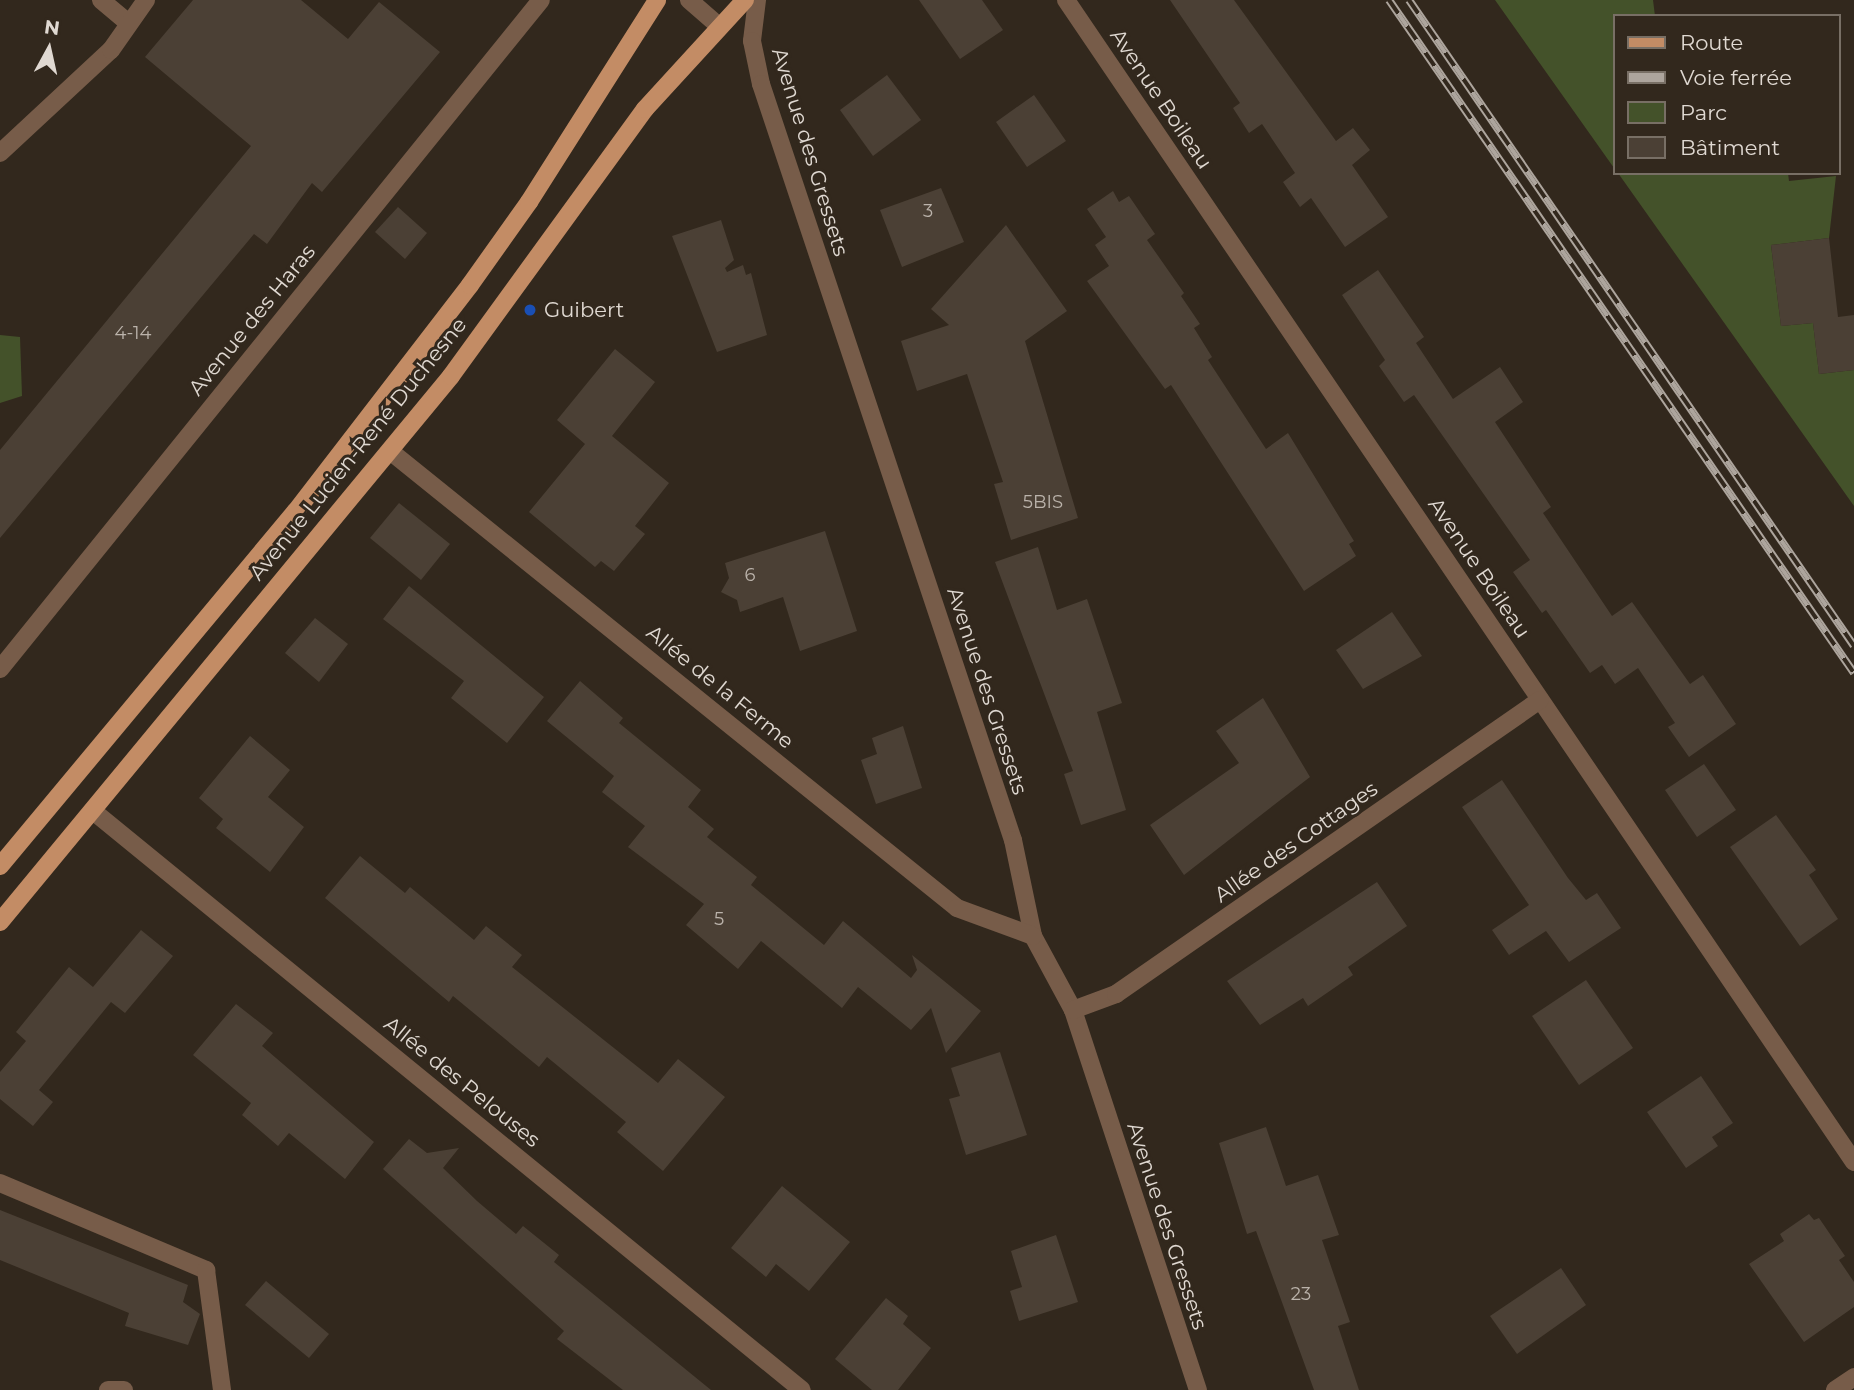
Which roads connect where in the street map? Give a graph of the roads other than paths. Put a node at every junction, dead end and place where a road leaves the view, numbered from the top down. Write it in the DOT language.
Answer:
graph roads {
  1 [pos="101,0"];
  2 [pos="146,0"];
  3 [pos="541,0"];
  4 [pos="657,0"];
  5 [pos="689,0"];
  6 [pos="745,0"];
  7 [pos="757,0"];
  8 [pos="1066,0"];
  9 [pos="128,23"];
  10 [pos="719,26"];
  11 [pos="0,153"];
  12 [pos="390,452"];
  13 [pos="0,669"];
  14 [pos="1540,700"];
  15 [pos="93,811"];
  16 [pos="0,866"];
  17 [pos="0,922"];
  18 [pos="1033,936"];
  19 [pos="1073,1010"];
  20 [pos="1854,1163"];
  21 [pos="0,1183"];
  22 [pos="1854,1377"];
  23 [pos="108,1390"];
  24 [pos="124,1390"];
  25 [pos="222,1390"];
  26 [pos="802,1390"];
  27 [pos="1198,1390"];
  28 [pos="1835,1390"];
  1 -- 9 [label="street"];
  2 -- 9 [label="street"];
  3 -- 13 [label="street, Avenue des Haras"];
  4 -- 16 [label="main road, Avenue Lucien-René Duchesne"];
  5 -- 10 [label="street"];
  6 -- 10 [label="main road, Avenue Lucien-René Duchesne"];
  7 -- 18 [label="street, Avenue des Gressets"];
  8 -- 14 [label="street, Avenue Boileau"];
  9 -- 11 [label="street"];
  10 -- 12 [label="main road, Avenue Lucien-René Duchesne"];
  12 -- 15 [label="main road, Avenue Lucien-René Duchesne"];
  12 -- 18 [label="street, Allée de la Ferme"];
  14 -- 19 [label="street, Allée des Cottages"];
  14 -- 20 [label="street, Avenue Boileau"];
  15 -- 17 [label="main road, Avenue Lucien-René Duchesne"];
  15 -- 26 [label="street, Allée des Pelouses"];
  18 -- 19 [label="street, Avenue des Gressets"];
  19 -- 27 [label="street, Avenue des Gressets"];
  21 -- 25 [label="street"];
  22 -- 28 [label="street"];
  23 -- 24 [label="street"];
}
